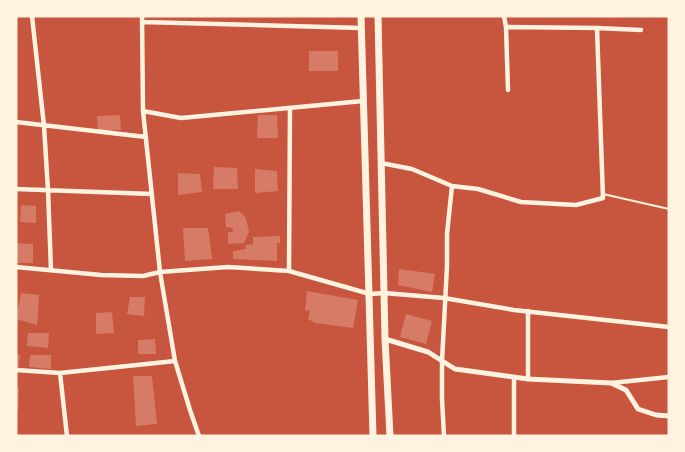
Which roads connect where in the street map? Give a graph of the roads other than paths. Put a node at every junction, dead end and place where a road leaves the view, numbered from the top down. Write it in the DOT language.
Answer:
graph roads {
  1 [pos="32,16"];
  2 [pos="142,16"];
  3 [pos="361,16"];
  4 [pos="378,16"];
  5 [pos="504,16"];
  6 [pos="142,22"];
  7 [pos="506,27"];
  8 [pos="361,28"];
  9 [pos="596,28"];
  10 [pos="641,30"];
  11 [pos="508,90"];
  12 [pos="362,101"];
  13 [pos="290,108"];
  14 [pos="143,111"];
  15 [pos="16,122"];
  16 [pos="44,126"];
  17 [pos="146,137"];
  18 [pos="381,163"];
  19 [pos="452,186"];
  20 [pos="16,189"];
  21 [pos="48,190"];
  22 [pos="152,194"];
  23 [pos="603,194"];
  24 [pos="669,209"];
  25 [pos="16,267"];
  26 [pos="51,270"];
  27 [pos="289,271"];
  28 [pos="160,272"];
  29 [pos="384,293"];
  30 [pos="370,294"];
  31 [pos="444,298"];
  32 [pos="528,311"];
  33 [pos="669,327"];
  34 [pos="385,339"];
  35 [pos="442,360"];
  36 [pos="175,361"];
  37 [pos="16,370"];
  38 [pos="60,372"];
  39 [pos="514,377"];
  40 [pos="669,377"];
  41 [pos="528,380"];
  42 [pos="611,383"];
  43 [pos="669,416"];
  44 [pos="67,436"];
  45 [pos="199,436"];
  46 [pos="374,436"];
  47 [pos="390,436"];
  48 [pos="444,436"];
  49 [pos="514,436"];
  1 -- 16 [label="street"];
  2 -- 6 [label="street"];
  3 -- 8 [label="highway"];
  4 -- 18 [label="highway"];
  5 -- 7 [label="street"];
  6 -- 8 [label="street"];
  6 -- 14 [label="street"];
  7 -- 9 [label="street"];
  7 -- 11 [label="street"];
  8 -- 12 [label="highway"];
  9 -- 10 [label="street"];
  9 -- 23 [label="street"];
  12 -- 13 [label="street"];
  12 -- 30 [label="highway"];
  13 -- 14 [label="street"];
  13 -- 27 [label="street"];
  14 -- 17 [label="street"];
  15 -- 16 [label="street"];
  16 -- 17 [label="street"];
  16 -- 21 [label="street"];
  17 -- 22 [label="street"];
  18 -- 19 [label="street"];
  18 -- 29 [label="highway"];
  19 -- 23 [label="street"];
  19 -- 31 [label="street"];
  20 -- 21 [label="street"];
  21 -- 22 [label="street"];
  21 -- 26 [label="street"];
  22 -- 28 [label="street"];
  23 -- 24 [label="lane"];
  25 -- 26 [label="street"];
  26 -- 28 [label="street"];
  27 -- 28 [label="street"];
  27 -- 30 [label="street"];
  28 -- 36 [label="street"];
  29 -- 30 [label="street"];
  29 -- 31 [label="street"];
  29 -- 34 [label="highway"];
  30 -- 46 [label="highway"];
  31 -- 32 [label="street"];
  31 -- 35 [label="street"];
  32 -- 33 [label="street"];
  32 -- 41 [label="street"];
  34 -- 35 [label="street"];
  34 -- 47 [label="highway"];
  35 -- 39 [label="street"];
  35 -- 48 [label="street"];
  36 -- 38 [label="street"];
  36 -- 45 [label="street"];
  37 -- 38 [label="street"];
  38 -- 44 [label="street"];
  39 -- 41 [label="street"];
  39 -- 49 [label="street"];
  40 -- 42 [label="street"];
  41 -- 42 [label="street"];
  42 -- 43 [label="street"];
}
